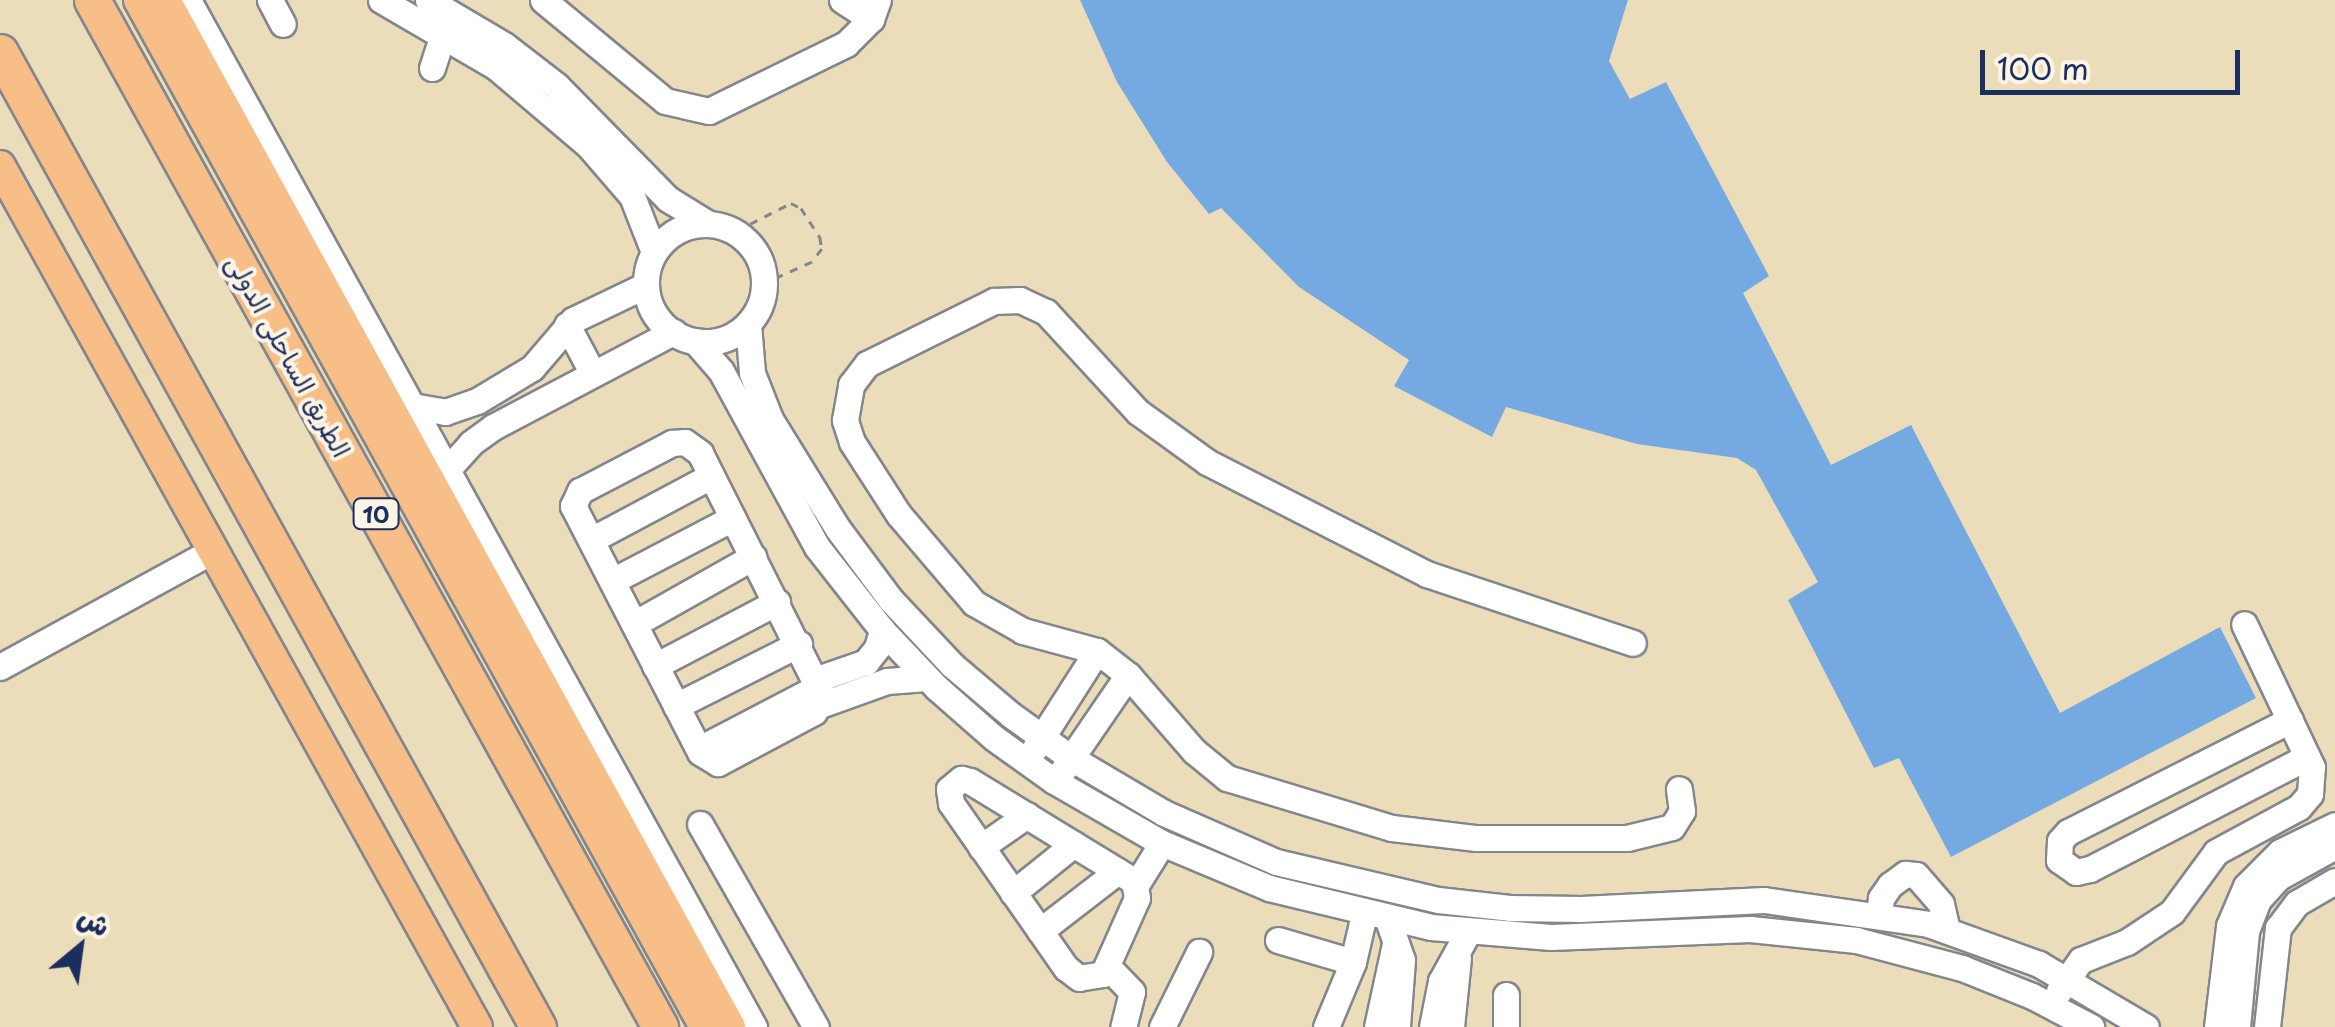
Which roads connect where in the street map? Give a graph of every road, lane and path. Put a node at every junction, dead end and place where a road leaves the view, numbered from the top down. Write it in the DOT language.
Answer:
graph roads {
  1 [pos="92,0"];
  2 [pos="139,0"];
  3 [pos="165,0"];
  4 [pos="188,0"];
  5 [pos="270,0"];
  6 [pos="380,0"];
  7 [pos="428,0"];
  8 [pos="543,0"];
  9 [pos="842,0"];
  10 [pos="875,10"];
  11 [pos="287,14"];
  12 [pos="455,41"];
  13 [pos="0,52"];
  14 [pos="437,71"];
  15 [pos="0,166"];
  16 [pos="641,188"];
  17 [pos="0,198"];
  18 [pos="708,223"];
  19 [pos="736,232"];
  20 [pos="654,252"];
  21 [pos="765,283"];
  22 [pos="646,285"];
  23 [pos="748,324"];
  24 [pos="566,326"];
  25 [pos="684,337"];
  26 [pos="594,374"];
  27 [pos="403,411"];
  28 [pos="447,470"];
  29 [pos="711,476"];
  30 [pos="733,518"];
  31 [pos="590,540"];
  32 [pos="753,557"];
  33 [pos="199,558"];
  34 [pos="612,581"];
  35 [pos="776,602"];
  36 [pos="634,624"];
  37 [pos="2244,624"];
  38 [pos="882,630"];
  39 [pos="1633,643"];
  40 [pos="798,644"];
  41 [pos="1097,652"];
  42 [pos="0,666"];
  43 [pos="656,666"];
  44 [pos="1128,675"];
  45 [pos="927,678"];
  46 [pos="852,681"];
  47 [pos="1073,689"];
  48 [pos="819,690"];
  49 [pos="676,706"];
  50 [pos="1105,711"];
  51 [pos="2290,720"];
  52 [pos="1042,738"];
  53 [pos="2307,757"];
  54 [pos="1071,758"];
  55 [pos="1026,761"];
  56 [pos="1054,781"];
  57 [pos="1679,790"];
  58 [pos="1027,815"];
  59 [pos="700,824"];
  60 [pos="2335,825"];
  61 [pos="1162,843"];
  62 [pos="1074,844"];
  63 [pos="2335,846"];
  64 [pos="982,848"];
  65 [pos="1276,862"];
  66 [pos="2272,870"];
  67 [pos="1127,878"];
  68 [pos="2335,881"];
  69 [pos="1269,888"];
  70 [pos="1379,889"];
  71 [pos="1013,892"];
  72 [pos="1551,908"];
  73 [pos="1879,916"];
  74 [pos="2241,916"];
  75 [pos="1381,923"];
  76 [pos="1040,930"];
  77 [pos="1946,930"];
  78 [pos="1551,937"];
  79 [pos="1278,940"];
  80 [pos="1462,940"];
  81 [pos="1199,952"];
  82 [pos="1353,962"];
  83 [pos="1109,968"];
  84 [pos="2065,977"];
  85 [pos="1506,994"];
  86 [pos="2051,1006"];
  87 [pos="458,1027"];
  88 [pos="477,1027"];
  89 [pos="538,1027"];
  90 [pos="660,1027"];
  91 [pos="705,1027"];
  92 [pos="730,1027"];
  93 [pos="754,1027"];
  94 [pos="816,1027"];
  95 [pos="1123,1027"];
  96 [pos="1162,1027"];
  97 [pos="1326,1027"];
  98 [pos="1377,1027"];
  99 [pos="1397,1027"];
  100 [pos="1432,1027"];
  101 [pos="1450,1027"];
  102 [pos="1506,1027"];
  103 [pos="2090,1027"];
  104 [pos="2146,1027"];
  105 [pos="2216,1027"];
  106 [pos="2237,1027"];
  107 [pos="2267,1027"];
  1 -- 90 [label="highway, الطريق الساحلى الدولى / 10"];
  2 -- 91 [label="main road"];
  3 -- 27 [label="main road"];
  4 -- 27 [label="street"];
  5 -- 11 [label="street"];
  6 -- 12 [label="street"];
  7 -- 16 [label="street"];
  8 -- 10 [label="street"];
  9 -- 10 [label="street"];
  12 -- 14 [label="street"];
  12 -- 16 [label="street"];
  13 -- 89 [label="highway"];
  15 -- 88 [label="main road"];
  16 -- 18 [label="street"];
  16 -- 20 [label="street"];
  17 -- 33 [label="main road"];
  18 -- 19 [label="street"];
  18 -- 20 [label="street"];
  19 -- 21 [label="street"];
  19 -- 21 [label="path"];
  20 -- 22 [label="street"];
  21 -- 23 [label="street"];
  22 -- 24 [label="street"];
  22 -- 25 [label="street"];
  23 -- 25 [label="street"];
  23 -- 52 [label="street"];
  24 -- 26 [label="street"];
  24 -- 27 [label="street"];
  25 -- 26 [label="street"];
  25 -- 38 [label="street"];
  26 -- 28 [label="street"];
  27 -- 28 [label="street"];
  27 -- 92 [label="main road"];
  28 -- 93 [label="street"];
  29 -- 30 [label="street"];
  29 -- 31 [label="street"];
  29 -- 31 [label="street"];
  30 -- 32 [label="street"];
  30 -- 34 [label="street"];
  31 -- 34 [label="street"];
  32 -- 35 [label="street"];
  32 -- 36 [label="street"];
  33 -- 42 [label="street"];
  33 -- 87 [label="main road"];
  34 -- 36 [label="street"];
  35 -- 40 [label="street"];
  35 -- 43 [label="street"];
  36 -- 43 [label="street"];
  37 -- 51 [label="street"];
  38 -- 45 [label="street"];
  38 -- 46 [label="street"];
  39 -- 41 [label="street"];
  40 -- 48 [label="street"];
  40 -- 49 [label="street"];
  41 -- 44 [label="street"];
  41 -- 47 [label="street"];
  43 -- 49 [label="street"];
  44 -- 50 [label="street"];
  44 -- 57 [label="street"];
  45 -- 46 [label="street"];
  45 -- 55 [label="street"];
  46 -- 48 [label="street"];
  47 -- 50 [label="street"];
  47 -- 52 [label="street"];
  48 -- 49 [label="street"];
  50 -- 54 [label="street"];
  51 -- 53 [label="street"];
  51 -- 53 [label="street"];
  52 -- 54 [label="street"];
  52 -- 55 [label="street"];
  53 -- 84 [label="street"];
  54 -- 56 [label="street"];
  54 -- 65 [label="street"];
  55 -- 56 [label="street"];
  56 -- 61 [label="street"];
  58 -- 62 [label="street"];
  58 -- 64 [label="street"];
  58 -- 64 [label="street"];
  59 -- 94 [label="street"];
  60 -- 66 [label="street"];
  61 -- 67 [label="street"];
  61 -- 69 [label="street"];
  62 -- 67 [label="street"];
  62 -- 71 [label="street"];
  63 -- 66 [label="street"];
  64 -- 71 [label="street"];
  65 -- 69 [label="street"];
  65 -- 70 [label="street"];
  66 -- 74 [label="street"];
  67 -- 76 [label="street"];
  67 -- 83 [label="street"];
  68 -- 107 [label="street"];
  69 -- 75 [label="street"];
  70 -- 72 [label="street"];
  70 -- 75 [label="street"];
  71 -- 76 [label="street"];
  72 -- 73 [label="street"];
  72 -- 78 [label="street"];
  73 -- 77 [label="street"];
  73 -- 77 [label="street"];
  74 -- 105 [label="street"];
  74 -- 106 [label="street"];
  75 -- 80 [label="street"];
  75 -- 82 [label="street"];
  75 -- 98 [label="street"];
  75 -- 99 [label="street"];
  76 -- 83 [label="street"];
  77 -- 84 [label="street"];
  78 -- 80 [label="street"];
  78 -- 86 [label="street"];
  79 -- 82 [label="street"];
  80 -- 100 [label="street"];
  80 -- 101 [label="street"];
  81 -- 96 [label="street"];
  82 -- 97 [label="street"];
  83 -- 95 [label="street"];
  84 -- 86 [label="street"];
  84 -- 104 [label="street"];
  85 -- 102 [label="street"];
  86 -- 103 [label="street"];
}
